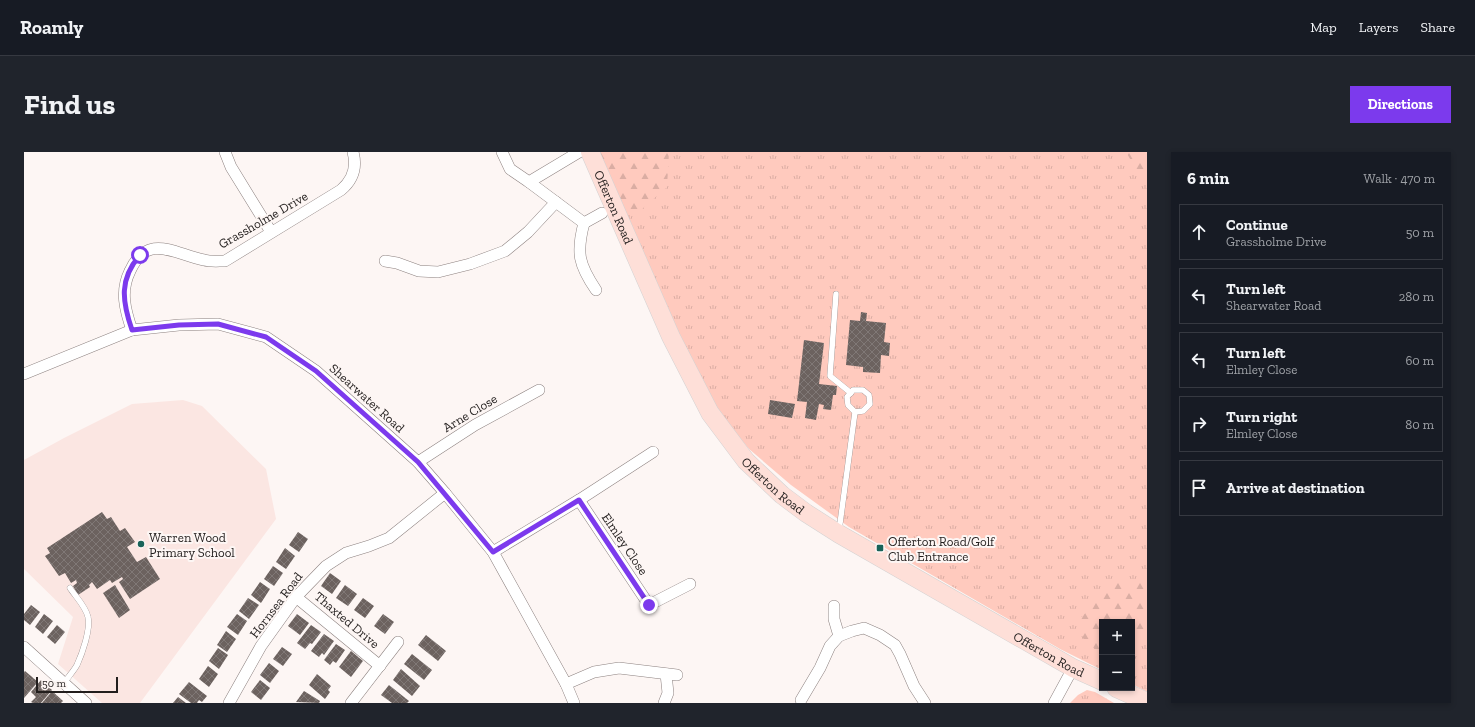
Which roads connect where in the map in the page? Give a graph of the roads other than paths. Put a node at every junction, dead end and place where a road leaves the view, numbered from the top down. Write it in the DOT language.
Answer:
graph roads {
  1 [pos="225,152"];
  2 [pos="353,152"];
  3 [pos="502,152"];
  4 [pos="579,152"];
  5 [pos="590,152"];
  6 [pos="529,182"];
  7 [pos="556,202"];
  8 [pos="602,213"];
  9 [pos="584,223"];
  10 [pos="271,232"];
  11 [pos="385,261"];
  12 [pos="596,290"];
  13 [pos="836,294"];
  14 [pos="132,330"];
  15 [pos="24,374"];
  16 [pos="538,390"];
  17 [pos="851,393"];
  18 [pos="855,412"];
  19 [pos="653,452"];
  20 [pos="418,462"];
  21 [pos="445,493"];
  22 [pos="579,500"];
  23 [pos="839,534"];
  24 [pos="493,552"];
  25 [pos="690,584"];
  26 [pos="70,588"];
  27 [pos="296,597"];
  28 [pos="834,606"];
  29 [pos="839,636"];
  30 [pos="398,642"];
  31 [pos="24,646"];
  32 [pos="380,666"];
  33 [pos="1073,668"];
  34 [pos="1099,680"];
  35 [pos="64,683"];
  36 [pos="566,684"];
  37 [pos="1123,691"];
  38 [pos="801,700"];
  39 [pos="1147,702"];
  40 [pos="86,703"];
  41 [pos="229,703"];
  42 [pos="351,703"];
  43 [pos="574,703"];
  44 [pos="664,703"];
  45 [pos="925,703"];
  46 [pos="1054,703"];
  1 -- 10 [label="street"];
  2 -- 10 [label="street, Grassholme Drive"];
  3 -- 6 [label="street"];
  4 -- 6 [label="street"];
  5 -- 23 [label="main road, Offerton Road"];
  6 -- 7 [label="street"];
  7 -- 9 [label="street"];
  7 -- 11 [label="street"];
  8 -- 9 [label="street"];
  9 -- 12 [label="street"];
  10 -- 14 [label="street, Grassholme Drive"];
  13 -- 17 [label="lane"];
  14 -- 15 [label="street, Shearwater Road"];
  14 -- 20 [label="street, Shearwater Road"];
  16 -- 20 [label="street, Arne Close"];
  17 -- 18 [label="lane"];
  17 -- 18 [label="lane"];
  18 -- 23 [label="lane"];
  19 -- 22 [label="street"];
  20 -- 21 [label="street, Shearwater Road"];
  21 -- 24 [label="street, Shearwater Road"];
  21 -- 27 [label="street, Hornsea Road"];
  22 -- 24 [label="street"];
  22 -- 25 [label="street, Elmley Close"];
  23 -- 33 [label="main road, Offerton Road"];
  24 -- 36 [label="street, Shearwater Road"];
  26 -- 35 [label="lane"];
  27 -- 32 [label="street, Thaxted Drive"];
  27 -- 41 [label="street, Hornsea Road"];
  28 -- 29 [label="street"];
  29 -- 38 [label="street"];
  29 -- 45 [label="street"];
  30 -- 32 [label="street, Thaxted Drive"];
  31 -- 35 [label="street"];
  32 -- 42 [label="street, Thaxted Drive"];
  33 -- 34 [label="main road, Offerton Road"];
  33 -- 46 [label="street"];
  35 -- 40 [label="street"];
  36 -- 43 [label="street, Shearwater Road"];
  36 -- 44 [label="street"];
  37 -- 39 [label="main road"];
}
